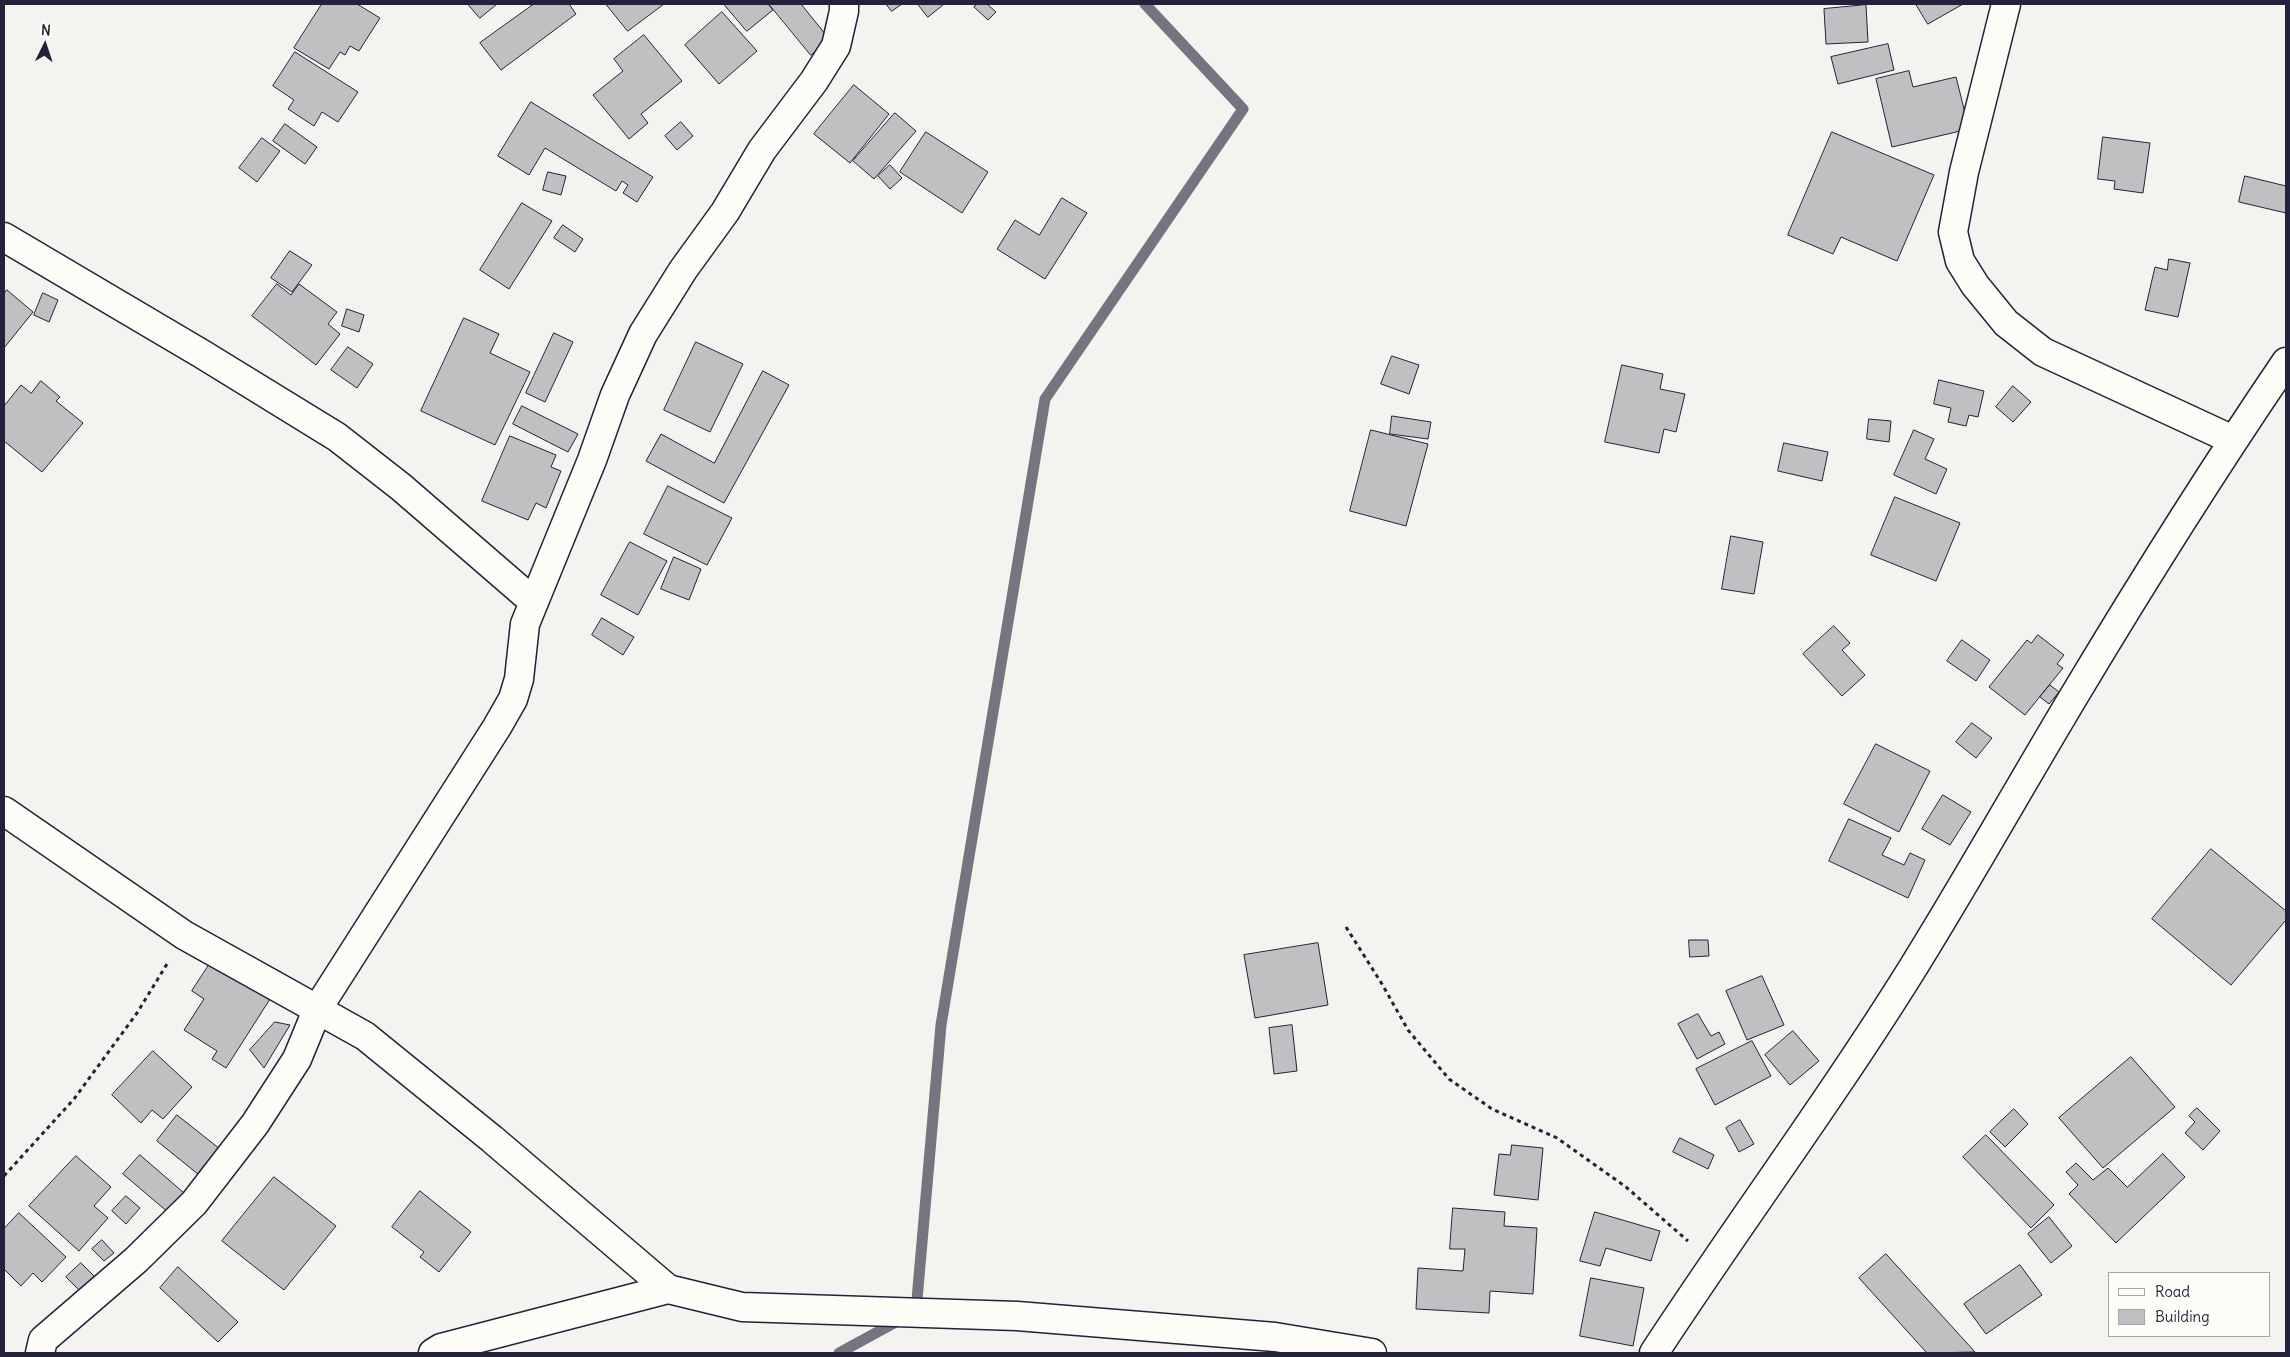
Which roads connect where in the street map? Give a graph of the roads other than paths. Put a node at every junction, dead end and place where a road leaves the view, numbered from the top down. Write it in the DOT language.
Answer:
graph roads {
  1 [pos="844,4"];
  2 [pos="2006,4"];
  3 [pos="4,238"];
  4 [pos="2286,362"];
  5 [pos="2233,440"];
  6 [pos="534,602"];
  7 [pos="4,811"];
  8 [pos="318,1008"];
  9 [pos="668,1289"];
  10 [pos="40,1353"];
  11 [pos="433,1353"];
  12 [pos="1372,1353"];
  13 [pos="1654,1353"];
  1 -- 6 [label="street"];
  2 -- 5 [label="street"];
  3 -- 6 [label="street"];
  4 -- 5 [label="street"];
  5 -- 13 [label="street"];
  6 -- 8 [label="street"];
  7 -- 8 [label="street"];
  8 -- 9 [label="street"];
  8 -- 10 [label="street"];
  9 -- 11 [label="street"];
  9 -- 12 [label="street"];
}
